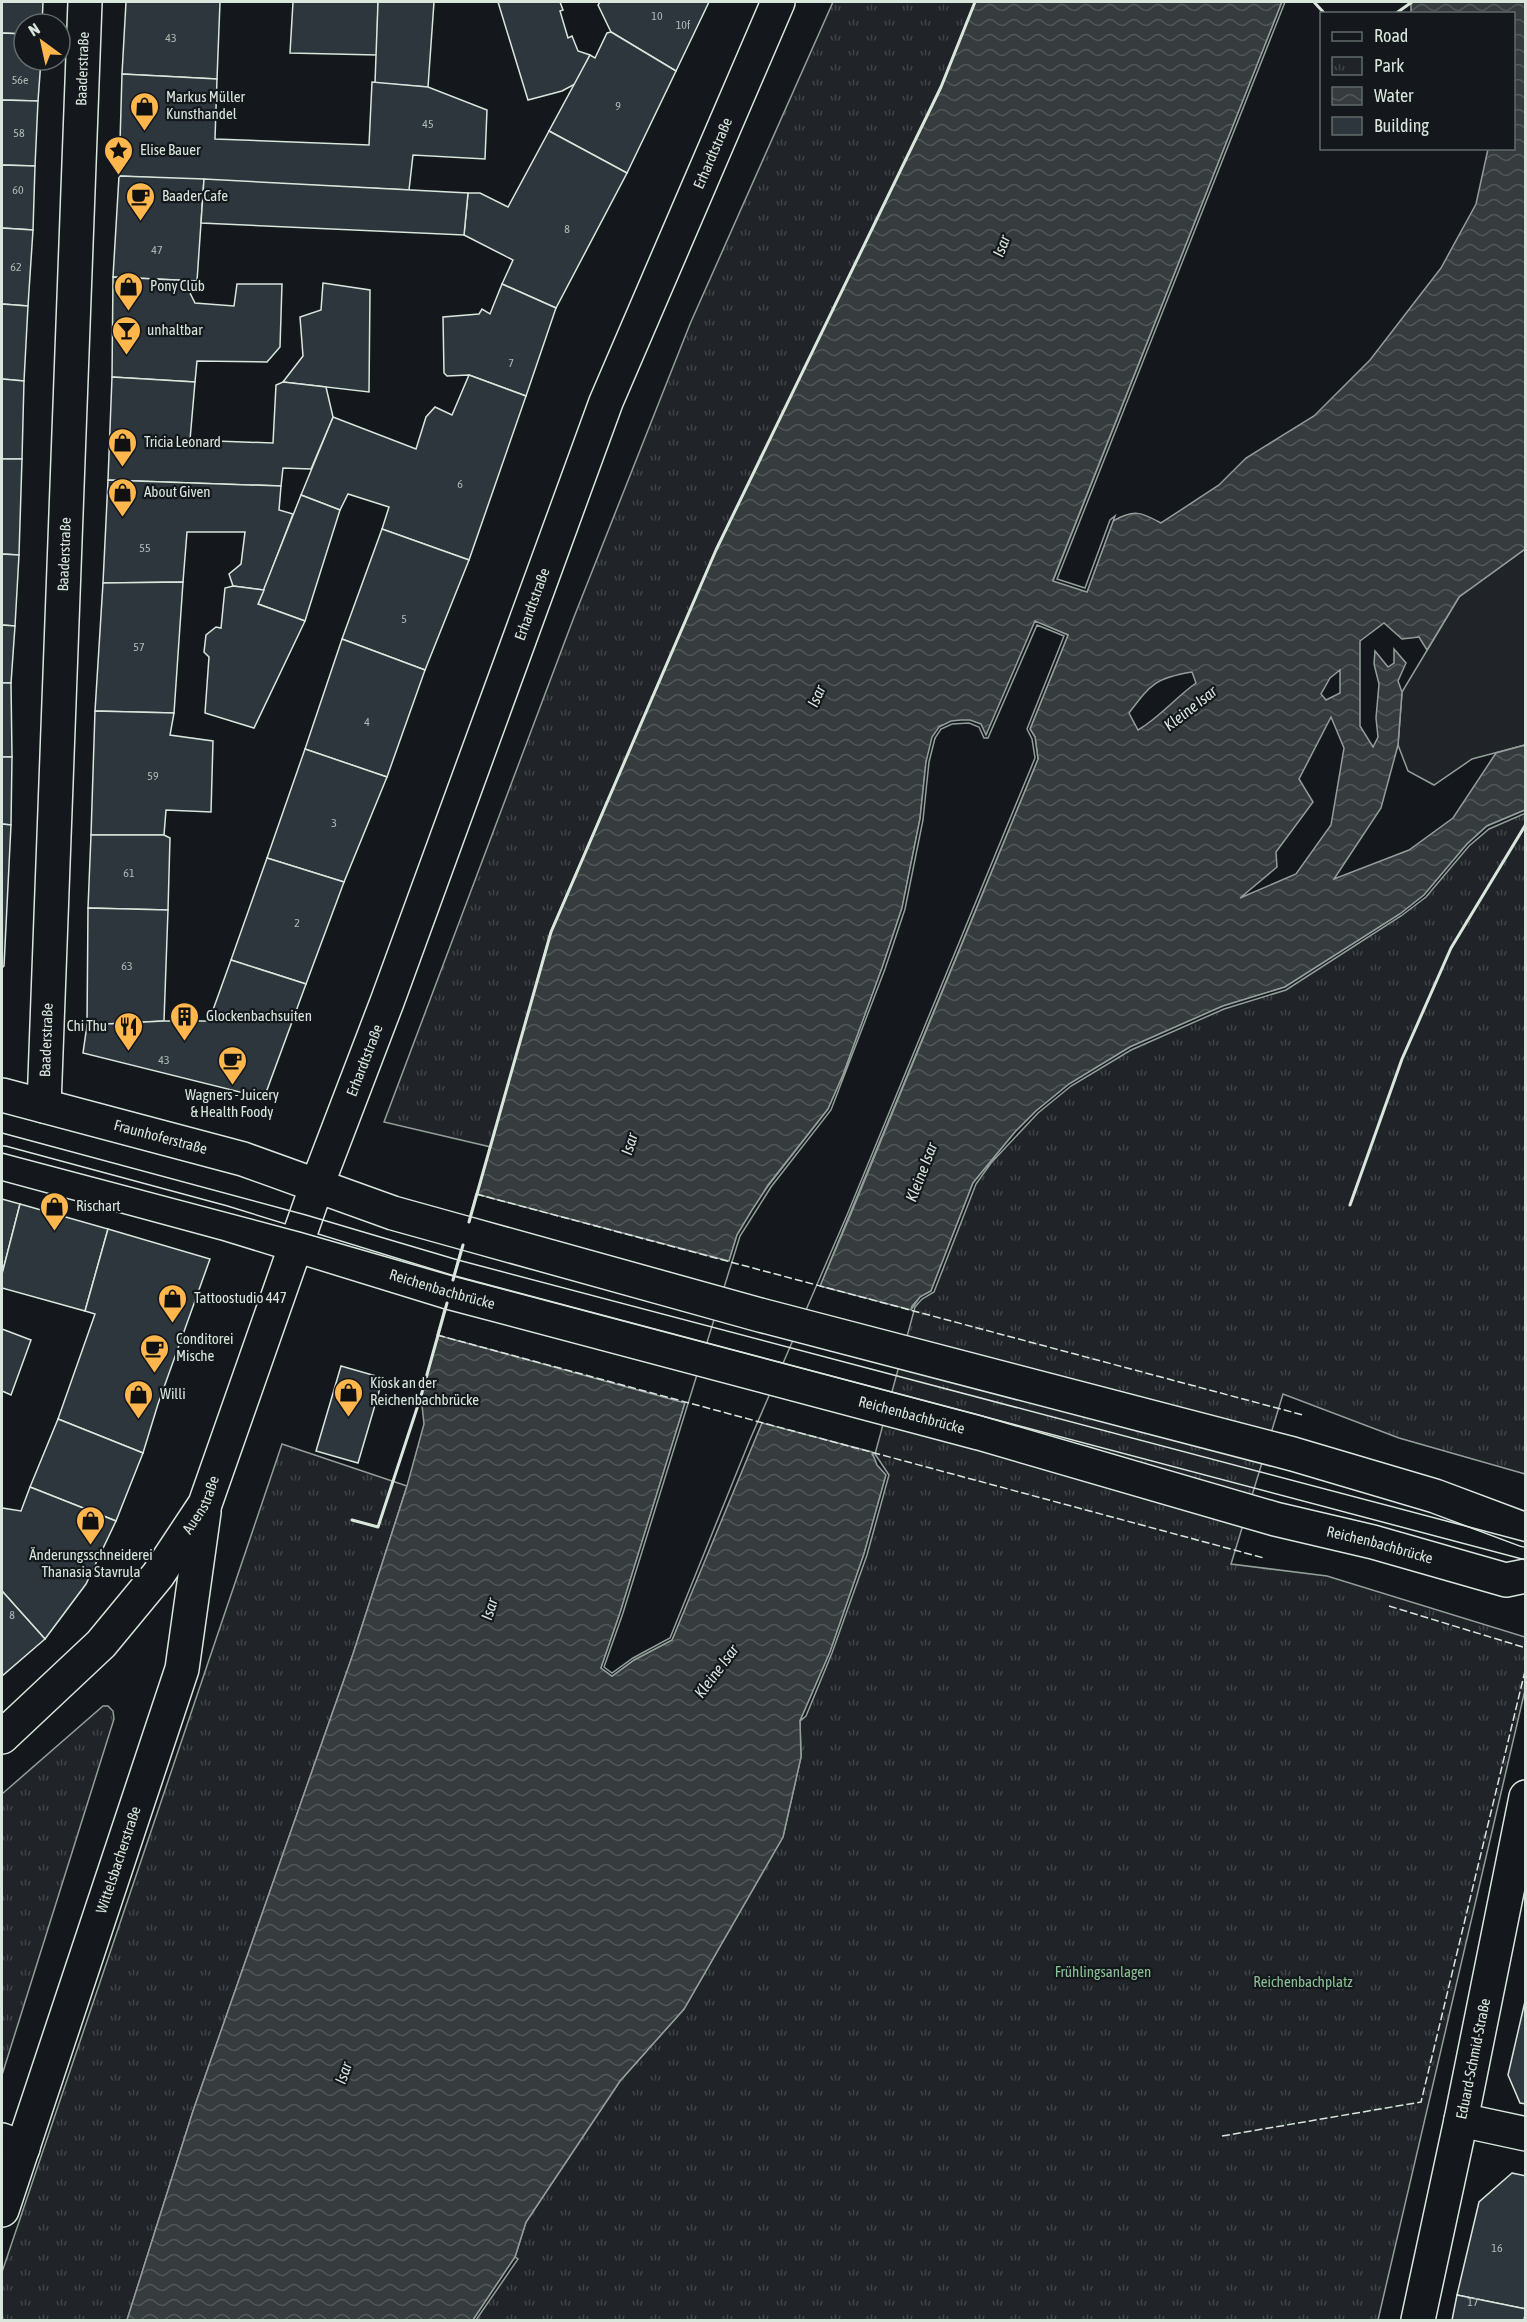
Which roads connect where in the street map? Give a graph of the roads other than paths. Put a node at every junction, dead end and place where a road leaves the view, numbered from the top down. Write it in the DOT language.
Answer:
graph roads {
  1 [pos="85,2"];
  2 [pos="778,2"];
  3 [pos="2,1095"];
  4 [pos="44,1106"];
  5 [pos="2,1163"];
  6 [pos="317,1185"];
  7 [pos="301,1230"];
  8 [pos="205,1504"];
  9 [pos="1526,1530"];
  10 [pos="1526,1576"];
  11 [pos="2,1737"];
  12 [pos="1526,1797"];
  13 [pos="1461,2120"];
  14 [pos="1526,2134"];
  15 [pos="12,2144"];
  16 [pos="2,2210"];
  17 [pos="1418,2320"];
  1 -- 4 [label="main road, Baaderstraße"];
  2 -- 6 [label="main road, Erhardtstraße"];
  3 -- 4 [label="main road, Fraunhoferstraße"];
  4 -- 6 [label="main road, Fraunhoferstraße"];
  5 -- 7 [label="main road"];
  6 -- 7 [label="main road, Erhardtstraße"];
  6 -- 9 [label="main road"];
  7 -- 8 [label="main road, Auenstraße"];
  7 -- 10 [label="main road, Reichenbachbrücke"];
  8 -- 11 [label="main road, Auenstraße"];
  8 -- 15 [label="main road, Wittelsbacherstraße"];
  12 -- 13 [label="main road, Eduard-Schmid-Straße"];
  13 -- 14 [label="main road"];
  13 -- 17 [label="main road, Eduard-Schmid-Straße"];
  15 -- 16 [label="main road, Wittelsbacherstraße"];
}
